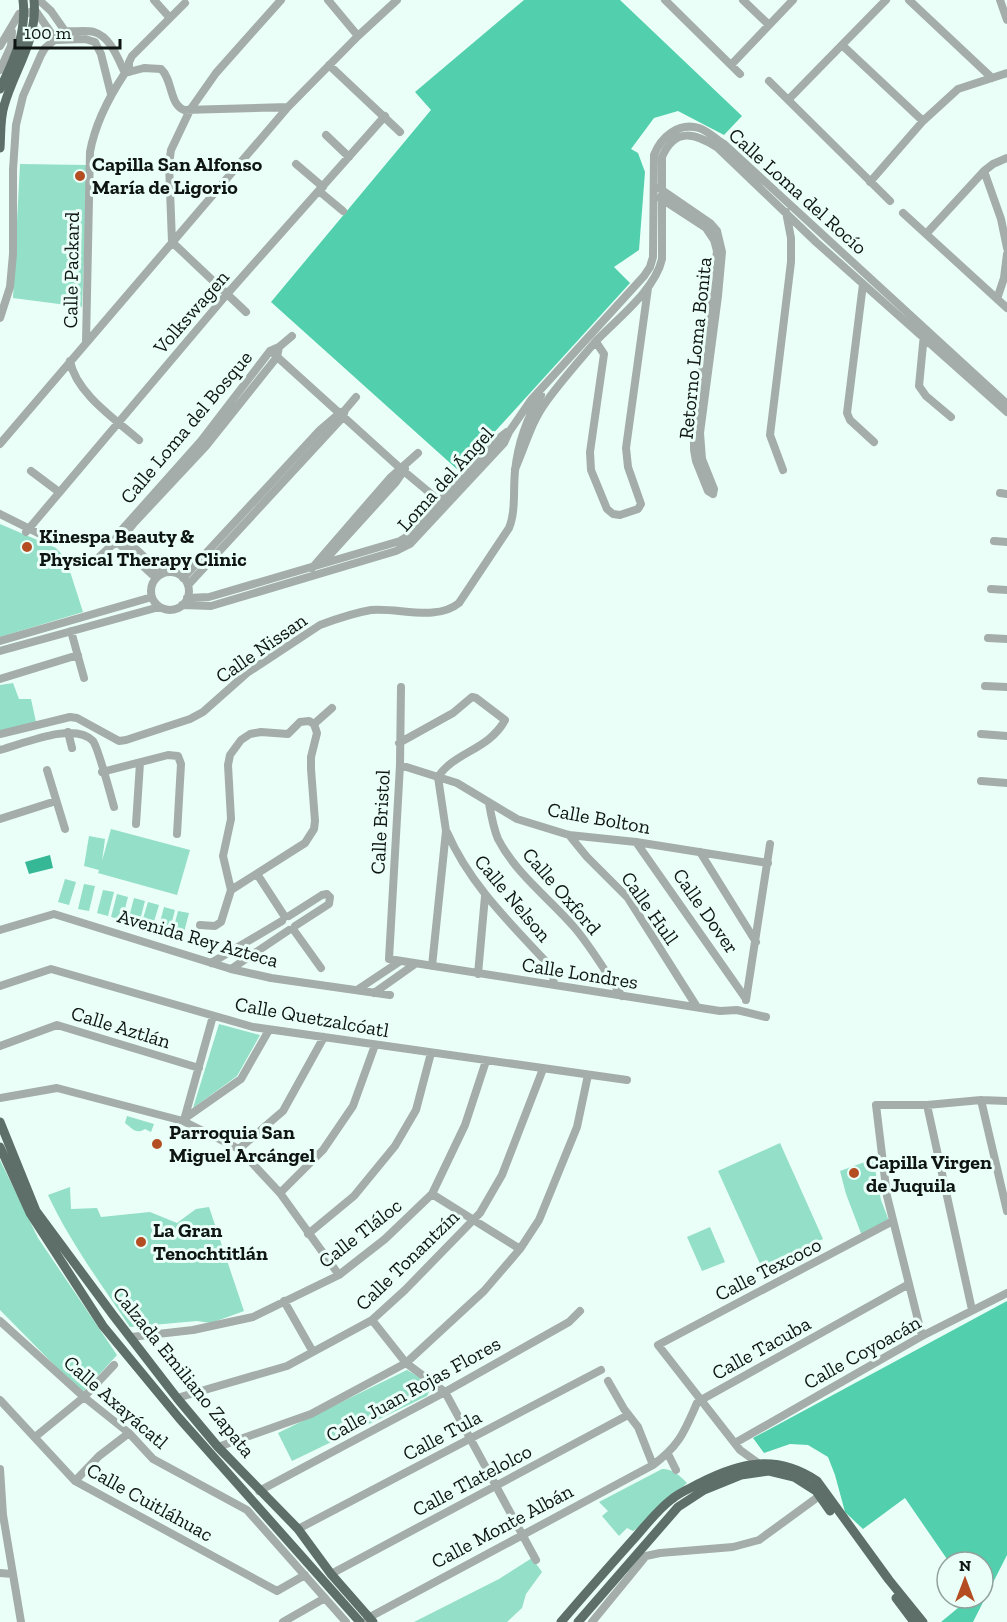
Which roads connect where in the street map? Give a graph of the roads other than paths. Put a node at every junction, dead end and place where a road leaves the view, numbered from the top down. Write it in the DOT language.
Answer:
graph roads {
  1 [pos="23,0"];
  2 [pos="34,0"];
  3 [pos="39,0"];
  4 [pos="154,0"];
  5 [pos="281,0"];
  6 [pos="328,0"];
  7 [pos="397,0"];
  8 [pos="665,0"];
  9 [pos="744,0"];
  10 [pos="793,0"];
  11 [pos="886,0"];
  12 [pos="909,0"];
  13 [pos="1000,0"];
  14 [pos="185,3"];
  15 [pos="35,10"];
  16 [pos="21,15"];
  17 [pos="57,18"];
  18 [pos="170,18"];
  19 [pos="1007,20"];
  20 [pos="769,25"];
  21 [pos="45,26"];
  22 [pos="12,28"];
  23 [pos="65,31"];
  24 [pos="358,36"];
  25 [pos="97,38"];
  26 [pos="56,40"];
  27 [pos="842,45"];
  28 [pos="0,46"];
  29 [pos="731,64"];
  30 [pos="329,65"];
  31 [pos="0,70"];
  32 [pos="127,73"];
  33 [pos="1007,73"];
  34 [pos="740,74"];
  35 [pos="992,78"];
  36 [pos="769,81"];
  37 [pos="0,89"];
  38 [pos="111,94"];
  39 [pos="788,100"];
  40 [pos="288,107"];
  41 [pos="190,110"];
  42 [pos="385,116"];
  43 [pos="923,121"];
  44 [pos="399,132"];
  45 [pos="326,135"];
  46 [pos="0,148"];
  47 [pos="349,157"];
  48 [pos="1007,158"];
  49 [pos="296,164"];
  50 [pos="984,171"];
  51 [pos="870,182"];
  52 [pos="658,188"];
  53 [pos="321,189"];
  54 [pos="657,197"];
  55 [pos="890,201"];
  56 [pos="343,211"];
  57 [pos="786,212"];
  58 [pos="903,213"];
  59 [pos="926,234"];
  60 [pos="172,242"];
  61 [pos="1007,248"];
  62 [pos="1007,254"];
  63 [pos="863,284"];
  64 [pos="648,287"];
  65 [pos="227,294"];
  66 [pos="997,298"];
  67 [pos="630,306"];
  68 [pos="1007,308"];
  69 [pos="246,312"];
  70 [pos="0,318"];
  71 [pos="643,320"];
  72 [pos="924,333"];
  73 [pos="292,336"];
  74 [pos="86,342"];
  75 [pos="596,342"];
  76 [pos="274,354"];
  77 [pos="70,361"];
  78 [pos="549,381"];
  79 [pos="557,387"];
  80 [pos="356,397"];
  81 [pos="1007,404"];
  82 [pos="1007,412"];
  83 [pos="342,413"];
  84 [pos="951,417"];
  85 [pos="118,421"];
  86 [pos="139,440"];
  87 [pos="874,442"];
  88 [pos="0,444"];
  89 [pos="418,453"];
  90 [pos="403,469"];
  91 [pos="515,469"];
  92 [pos="783,470"];
  93 [pos="31,471"];
  94 [pos="59,492"];
  95 [pos="442,503"];
  96 [pos="0,514"];
  97 [pos="0,519"];
  98 [pos="27,530"];
  99 [pos="117,539"];
  100 [pos="994,541"];
  101 [pos="1007,542"];
  102 [pos="339,545"];
  103 [pos="96,560"];
  104 [pos="346,561"];
  105 [pos="314,571"];
  106 [pos="159,576"];
  107 [pos="186,581"];
  108 [pos="991,589"];
  109 [pos="1007,590"];
  110 [pos="152,597"];
  111 [pos="185,602"];
  112 [pos="159,607"];
  113 [pos="71,631"];
  114 [pos="988,638"];
  115 [pos="1007,639"];
  116 [pos="0,641"];
  117 [pos="0,651"];
  118 [pos="78,656"];
  119 [pos="84,678"];
  120 [pos="0,679"];
  121 [pos="985,686"];
  122 [pos="401,687"];
  123 [pos="1007,687"];
  124 [pos="332,708"];
  125 [pos="314,724"];
  126 [pos="400,728"];
  127 [pos="68,732"];
  128 [pos="416,733"];
  129 [pos="0,734"];
  130 [pos="981,734"];
  131 [pos="1007,736"];
  132 [pos="399,743"];
  133 [pos="72,748"];
  134 [pos="0,750"];
  135 [pos="140,763"];
  136 [pos="400,765"];
  137 [pos="47,770"];
  138 [pos="102,772"];
  139 [pos="438,777"];
  140 [pos="981,781"];
  141 [pos="1007,783"];
  142 [pos="57,801"];
  143 [pos="489,803"];
  144 [pos="114,807"];
  145 [pos="0,819"];
  146 [pos="136,824"];
  147 [pos="65,829"];
  148 [pos="446,831"];
  149 [pos="177,834"];
  150 [pos="569,835"];
  151 [pos="636,842"];
  152 [pos="770,844"];
  153 [pos="699,852"];
  154 [pos="458,857"];
  155 [pos="445,859"];
  156 [pos="768,863"];
  157 [pos="257,874"];
  158 [pos="231,890"];
  159 [pos="485,896"];
  160 [pos="285,918"];
  161 [pos="200,925"];
  162 [pos="292,928"];
  163 [pos="0,930"];
  164 [pos="756,942"];
  165 [pos="389,959"];
  166 [pos="399,962"];
  167 [pos="211,963"];
  168 [pos="415,964"];
  169 [pos="432,966"];
  170 [pos="321,968"];
  171 [pos="231,969"];
  172 [pos="478,974"];
  173 [pos="554,985"];
  174 [pos="0,986"];
  175 [pos="357,990"];
  176 [pos="374,993"];
  177 [pos="390,995"];
  178 [pos="622,996"];
  179 [pos="746,999"];
  180 [pos="697,1007"];
  181 [pos="737,1010"];
  182 [pos="213,1016"];
  183 [pos="766,1017"];
  184 [pos="268,1030"];
  185 [pos="324,1037"];
  186 [pos="375,1045"];
  187 [pos="0,1046"];
  188 [pos="431,1053"];
  189 [pos="486,1060"];
  190 [pos="199,1068"];
  191 [pos="543,1069"];
  192 [pos="588,1075"];
  193 [pos="627,1080"];
  194 [pos="0,1098"];
  195 [pos="981,1100"];
  196 [pos="1007,1101"];
  197 [pos="927,1105"];
  198 [pos="183,1120"];
  199 [pos="0,1122"];
  200 [pos="0,1147"];
  201 [pos="239,1149"];
  202 [pos="280,1193"];
  203 [pos="432,1194"];
  204 [pos="1007,1211"];
  205 [pos="474,1219"];
  206 [pos="893,1221"];
  207 [pos="308,1234"];
  208 [pos="520,1249"];
  209 [pos="339,1275"];
  210 [pos="909,1284"];
  211 [pos="1007,1293"];
  212 [pos="285,1301"];
  213 [pos="972,1310"];
  214 [pos="580,1311"];
  215 [pos="372,1320"];
  216 [pos="0,1321"];
  217 [pos="922,1336"];
  218 [pos="131,1337"];
  219 [pos="313,1352"];
  220 [pos="406,1363"];
  221 [pos="114,1365"];
  222 [pos="601,1370"];
  223 [pos="608,1381"];
  224 [pos="445,1392"];
  225 [pos="84,1397"];
  226 [pos="177,1398"];
  227 [pos="0,1400"];
  228 [pos="701,1400"];
  229 [pos="628,1415"];
  230 [pos="129,1433"];
  231 [pos="35,1437"];
  232 [pos="471,1439"];
  233 [pos="737,1446"];
  234 [pos="218,1447"];
  235 [pos="668,1454"];
  236 [pos="758,1463"];
  237 [pos="653,1465"];
  238 [pos="738,1467"];
  239 [pos="0,1469"];
  240 [pos="675,1470"];
  241 [pos="75,1481"];
  242 [pos="495,1486"];
  243 [pos="260,1491"];
  244 [pos="822,1494"];
  245 [pos="2,1515"];
  246 [pos="298,1529"];
  247 [pos="522,1534"];
  248 [pos="536,1560"];
  249 [pos="0,1573"];
  250 [pos="12,1574"];
  251 [pos="331,1574"];
  252 [pos="304,1575"];
  253 [pos="325,1598"];
  254 [pos="367,1621"];
  255 [pos="21,1622"];
  256 [pos="283,1622"];
  257 [pos="346,1622"];
  258 [pos="561,1622"];
  259 [pos="578,1622"];
  260 [pos="592,1622"];
  261 [pos="914,1622"];
  262 [pos="923,1622"];
  1 -- 16 [label="main road"];
  2 -- 15 [label="main road"];
  3 -- 17 [label="street"];
  4 -- 18 [label="street"];
  5 -- 41 [label="street"];
  6 -- 24 [label="street"];
  7 -- 24 [label="street"];
  8 -- 29 [label="street"];
  9 -- 20 [label="street"];
  10 -- 20 [label="street"];
  11 -- 27 [label="street"];
  12 -- 35 [label="street"];
  13 -- 19 [label="street"];
  14 -- 18 [label="street, Calle Packard"];
  15 -- 16 [label="street"];
  15 -- 21 [label="street"];
  15 -- 46 [label="main road"];
  16 -- 22 [label="street"];
  16 -- 37 [label="main road"];
  17 -- 21 [label="street"];
  17 -- 23 [label="street"];
  18 -- 32 [label="street, Calle Packard"];
  20 -- 29 [label="street"];
  21 -- 26 [label="street"];
  22 -- 28 [label="street"];
  22 -- 31 [label="street"];
  23 -- 25 [label="street"];
  23 -- 26 [label="street"];
  24 -- 30 [label="street"];
  25 -- 26 [label="street"];
  25 -- 32 [label="street"];
  25 -- 38 [label="street"];
  26 -- 70 [label="street"];
  27 -- 39 [label="street"];
  27 -- 43 [label="street"];
  29 -- 34 [label="street"];
  30 -- 40 [label="street"];
  30 -- 42 [label="street"];
  32 -- 38 [label="street, Calle Packard"];
  32 -- 41 [label="street"];
  33 -- 35 [label="street"];
  35 -- 43 [label="street"];
  36 -- 39 [label="street"];
  38 -- 74 [label="street, Calle Packard"];
  39 -- 51 [label="street"];
  40 -- 41 [label="street"];
  40 -- 60 [label="street"];
  41 -- 60 [label="street"];
  42 -- 44 [label="street"];
  42 -- 47 [label="street, Volkswagen"];
  43 -- 51 [label="street"];
  45 -- 47 [label="street"];
  47 -- 53 [label="street, Volkswagen"];
  48 -- 50 [label="street"];
  49 -- 53 [label="street"];
  50 -- 59 [label="street"];
  50 -- 61 [label="street"];
  51 -- 55 [label="street"];
  52 -- 54 [label="street, Calle Loma del Rocío"];
  52 -- 54 [label="street, Retorno Loma Bonita"];
  52 -- 57 [label="street, Calle Loma del Rocío"];
  52 -- 72 [label="street, Calle Loma del Rocío"];
  53 -- 56 [label="street"];
  53 -- 65 [label="street, Volkswagen"];
  54 -- 64 [label="street, Calle Loma del Rocío"];
  54 -- 78 [label="street, Calle Loma del Rocío"];
  57 -- 63 [label="street, Calle Loma del Rocío"];
  57 -- 92 [label="street"];
  58 -- 59 [label="street"];
  59 -- 66 [label="street"];
  60 -- 65 [label="street"];
  60 -- 74 [label="street"];
  62 -- 66 [label="street"];
  63 -- 72 [label="street, Calle Loma del Rocío"];
  63 -- 87 [label="street"];
  64 -- 67 [label="street"];
  64 -- 71 [label="street"];
  65 -- 69 [label="street"];
  65 -- 85 [label="street, Volkswagen"];
  66 -- 68 [label="street"];
  67 -- 71 [label="street"];
  67 -- 75 [label="street"];
  71 -- 75 [label="street"];
  72 -- 81 [label="street, Calle Loma del Rocío"];
  72 -- 82 [label="street, Calle Loma del Rocío"];
  72 -- 84 [label="street"];
  73 -- 76 [label="street"];
  74 -- 77 [label="street, Calle Packard"];
  75 -- 79 [label="street"];
  76 -- 83 [label="street"];
  76 -- 99 [label="street, Calle Loma del Bosque"];
  77 -- 85 [label="street"];
  77 -- 88 [label="street, Calle Packard"];
  78 -- 79 [label="street"];
  78 -- 91 [label="street"];
  78 -- 95 [label="street, Loma del Ángel"];
  79 -- 91 [label="street"];
  80 -- 83 [label="street"];
  83 -- 90 [label="street"];
  83 -- 107 [label="street"];
  85 -- 86 [label="street"];
  85 -- 94 [label="street, Volkswagen"];
  89 -- 90 [label="street"];
  90 -- 95 [label="street"];
  90 -- 102 [label="street"];
  90 -- 105 [label="street"];
  91 -- 129 [label="street, Calle Nissan"];
  93 -- 94 [label="street"];
  94 -- 98 [label="street, Volkswagen"];
  95 -- 104 [label="street, Loma del Ángel"];
  96 -- 98 [label="street"];
  97 -- 98 [label="street"];
  99 -- 103 [label="street, Calle Loma del Bosque"];
  99 -- 106 [label="street"];
  100 -- 101 [label="street"];
  102 -- 104 [label="street"];
  102 -- 105 [label="street"];
  104 -- 105 [label="street, Loma del Ángel"];
  105 -- 111 [label="street, Loma del Ángel"];
  106 -- 107 [label="street"];
  106 -- 110 [label="street"];
  107 -- 111 [label="street"];
  108 -- 109 [label="street"];
  110 -- 112 [label="street"];
  110 -- 116 [label="street"];
  111 -- 112 [label="street"];
  112 -- 113 [label="street"];
  113 -- 117 [label="street"];
  113 -- 118 [label="street"];
  114 -- 115 [label="street"];
  118 -- 119 [label="street"];
  118 -- 120 [label="street"];
  121 -- 123 [label="street"];
  122 -- 126 [label="street, Calle Bristol"];
  124 -- 125 [label="street"];
  125 -- 157 [label="street"];
  125 -- 158 [label="street"];
  126 -- 128 [label="street"];
  126 -- 132 [label="street, Calle Bristol"];
  127 -- 133 [label="street"];
  127 -- 134 [label="street"];
  127 -- 138 [label="street"];
  128 -- 132 [label="street"];
  128 -- 139 [label="street"];
  130 -- 131 [label="street"];
  132 -- 136 [label="street, Calle Bristol"];
  135 -- 138 [label="street"];
  135 -- 146 [label="street"];
  135 -- 149 [label="street"];
  136 -- 139 [label="street, Calle Bolton"];
  136 -- 165 [label="street, Calle Bristol"];
  137 -- 142 [label="street"];
  138 -- 144 [label="street"];
  139 -- 143 [label="street, Calle Bolton"];
  139 -- 148 [label="street"];
  140 -- 141 [label="street"];
  142 -- 145 [label="street"];
  142 -- 147 [label="street"];
  143 -- 150 [label="street, Calle Bolton"];
  143 -- 178 [label="street, Calle Oxford"];
  148 -- 154 [label="street, Calle Nelson"];
  148 -- 155 [label="street"];
  150 -- 151 [label="street, Calle Bolton"];
  150 -- 180 [label="street, Calle Hull"];
  151 -- 153 [label="street, Calle Bolton"];
  151 -- 179 [label="street, Calle Dover"];
  152 -- 156 [label="street"];
  153 -- 156 [label="street, Calle Bolton"];
  153 -- 164 [label="street"];
  154 -- 155 [label="street"];
  154 -- 159 [label="street, Calle Nelson"];
  155 -- 169 [label="street"];
  156 -- 164 [label="street"];
  157 -- 158 [label="street"];
  157 -- 160 [label="street"];
  158 -- 161 [label="street"];
  159 -- 172 [label="street"];
  159 -- 173 [label="street, Calle Nelson"];
  160 -- 162 [label="street"];
  160 -- 162 [label="street"];
  160 -- 162 [label="street"];
  160 -- 167 [label="street"];
  162 -- 170 [label="street"];
  162 -- 171 [label="street"];
  163 -- 167 [label="street, Avenida Rey Azteca"];
  164 -- 179 [label="street"];
  165 -- 166 [label="street, Calle Londres"];
  166 -- 168 [label="street, Calle Londres"];
  166 -- 175 [label="street"];
  167 -- 171 [label="street, Avenida Rey Azteca"];
  168 -- 169 [label="street, Calle Londres"];
  168 -- 176 [label="street"];
  169 -- 172 [label="street, Calle Londres"];
  171 -- 175 [label="street, Avenida Rey Azteca"];
  172 -- 173 [label="street, Calle Londres"];
  173 -- 178 [label="street, Calle Londres"];
  174 -- 182 [label="street, Calle Quetzalcóatl"];
  175 -- 176 [label="street, Avenida Rey Azteca"];
  176 -- 177 [label="street, Avenida Rey Azteca"];
  178 -- 180 [label="street, Calle Londres"];
  179 -- 181 [label="street"];
  180 -- 181 [label="street, Calle Londres"];
  181 -- 183 [label="street, Calle Londres"];
  182 -- 184 [label="street, Calle Quetzalcóatl"];
  182 -- 190 [label="street"];
  184 -- 185 [label="street, Calle Quetzalcóatl"];
  184 -- 198 [label="street"];
  185 -- 186 [label="street, Calle Quetzalcóatl"];
  185 -- 201 [label="street"];
  186 -- 188 [label="street, Calle Quetzalcóatl"];
  186 -- 202 [label="street"];
  187 -- 190 [label="street, Calle Aztlán"];
  188 -- 189 [label="street, Calle Quetzalcóatl"];
  188 -- 207 [label="street"];
  189 -- 191 [label="street, Calle Quetzalcóatl"];
  189 -- 203 [label="street, Calle Tláloc"];
  190 -- 198 [label="street"];
  191 -- 192 [label="street, Calle Quetzalcóatl"];
  191 -- 205 [label="street, Calle Tonantzín"];
  192 -- 193 [label="street, Calle Quetzalcóatl"];
  192 -- 208 [label="street, Calle Juan Rojas Flores"];
  194 -- 198 [label="street"];
  195 -- 196 [label="street"];
  195 -- 197 [label="street"];
  195 -- 204 [label="street"];
  197 -- 206 [label="street"];
  197 -- 213 [label="street"];
  198 -- 201 [label="street"];
  199 -- 218 [label="main road, Calzada Emiliano Zapata"];
  200 -- 254 [label="main road, Calzada Emiliano Zapata"];
  201 -- 202 [label="street"];
  202 -- 207 [label="street"];
  203 -- 205 [label="street"];
  203 -- 209 [label="street, Calle Tláloc"];
  205 -- 208 [label="street"];
  205 -- 215 [label="street, Calle Tonantzín"];
  206 -- 210 [label="street"];
  206 -- 228 [label="street, Calle Texcoco"];
  207 -- 209 [label="street"];
  208 -- 220 [label="street, Calle Juan Rojas Flores"];
  209 -- 212 [label="street, Calle Tláloc"];
  210 -- 217 [label="street"];
  210 -- 228 [label="street, Calle Tacuba"];
  211 -- 213 [label="street, Calle Coyoacán"];
  212 -- 218 [label="street, Calle Tláloc"];
  212 -- 219 [label="street"];
  213 -- 217 [label="street, Calle Coyoacán"];
  214 -- 224 [label="street, Calle Juan Rojas Flores"];
  215 -- 219 [label="street, Calle Tonantzín"];
  215 -- 220 [label="street"];
  216 -- 225 [label="street, Calle Axayácatl"];
  217 -- 233 [label="street, Calle Coyoacán"];
  218 -- 226 [label="main road, Calzada Emiliano Zapata"];
  219 -- 226 [label="street, Calle Tonantzín"];
  220 -- 224 [label="street"];
  220 -- 234 [label="street, Calle Juan Rojas Flores"];
  221 -- 225 [label="street"];
  222 -- 232 [label="street, Calle Tula"];
  223 -- 229 [label="street"];
  224 -- 232 [label="street"];
  224 -- 243 [label="street, Calle Juan Rojas Flores"];
  225 -- 230 [label="street, Calle Axayácatl"];
  225 -- 231 [label="street"];
  226 -- 234 [label="main road, Calzada Emiliano Zapata"];
  227 -- 231 [label="street, Calle Cuitláhuac"];
  228 -- 233 [label="street"];
  228 -- 235 [label="street, Calle Tacuba"];
  229 -- 237 [label="street"];
  229 -- 242 [label="street, Calle Tlatelolco"];
  230 -- 241 [label="street"];
  230 -- 252 [label="street, Calle Axayácatl"];
  231 -- 241 [label="street, Calle Cuitláhuac"];
  232 -- 242 [label="street"];
  232 -- 246 [label="street, Calle Tula"];
  233 -- 236 [label="street"];
  233 -- 238 [label="street"];
  234 -- 243 [label="main road, Calzada Emiliano Zapata"];
  235 -- 237 [label="street, Calle Tacuba"];
  235 -- 240 [label="street"];
  236 -- 238 [label="main road"];
  236 -- 244 [label="main road"];
  237 -- 247 [label="street, Calle Monte Albán"];
  238 -- 258 [label="main road"];
  239 -- 245 [label="street"];
  241 -- 252 [label="street, Calle Cuitláhuac"];
  242 -- 247 [label="street"];
  242 -- 251 [label="street, Calle Tlatelolco"];
  243 -- 246 [label="main road, Calzada Emiliano Zapata"];
  244 -- 259 [label="main road"];
  244 -- 260 [label="street"];
  244 -- 261 [label="main road"];
  244 -- 262 [label="main road"];
  245 -- 250 [label="street"];
  246 -- 251 [label="main road, Calzada Emiliano Zapata"];
  247 -- 248 [label="street"];
  247 -- 254 [label="street, Calle Monte Albán"];
  249 -- 250 [label="street"];
  250 -- 255 [label="street"];
  251 -- 254 [label="main road, Calzada Emiliano Zapata"];
  252 -- 253 [label="street, Calle Axayácatl"];
  253 -- 256 [label="street"];
  253 -- 257 [label="street, Calle Axayácatl"];
}
